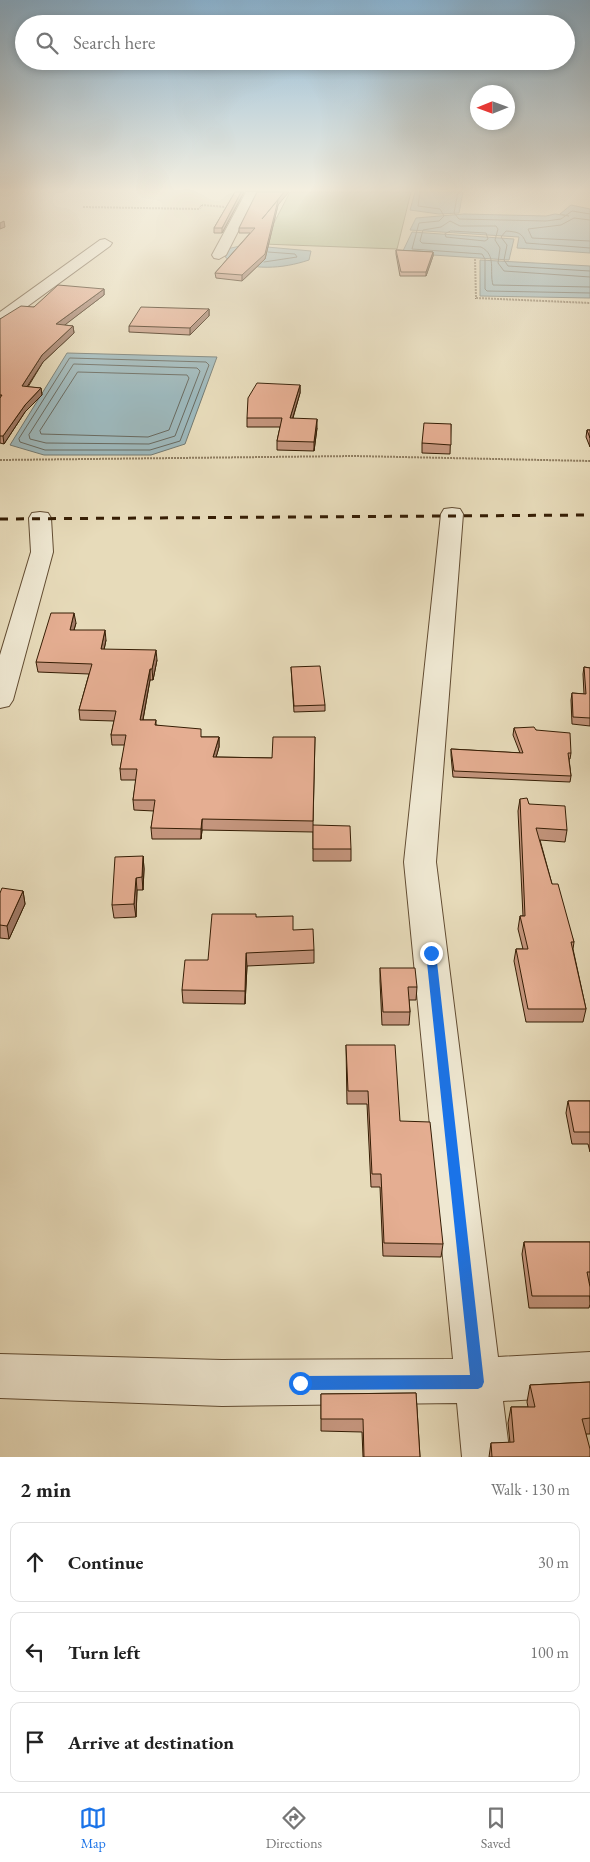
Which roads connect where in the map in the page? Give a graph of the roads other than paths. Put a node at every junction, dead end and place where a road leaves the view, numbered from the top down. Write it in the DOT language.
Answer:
graph roads {
  1 [pos="82,260"];
  2 [pos="0,320"];
  3 [pos="452,514"];
  4 [pos="40,518"];
  5 [pos="0,700"];
  6 [pos="590,1374"];
  7 [pos="0,1376"];
  8 [pos="478,1382"];
  9 [pos="486,1457"];
  1 -- 2 [label="street"];
  3 -- 8 [label="street"];
  4 -- 5 [label="street"];
  6 -- 8 [label="street"];
  7 -- 8 [label="street"];
  8 -- 9 [label="street"];
}
